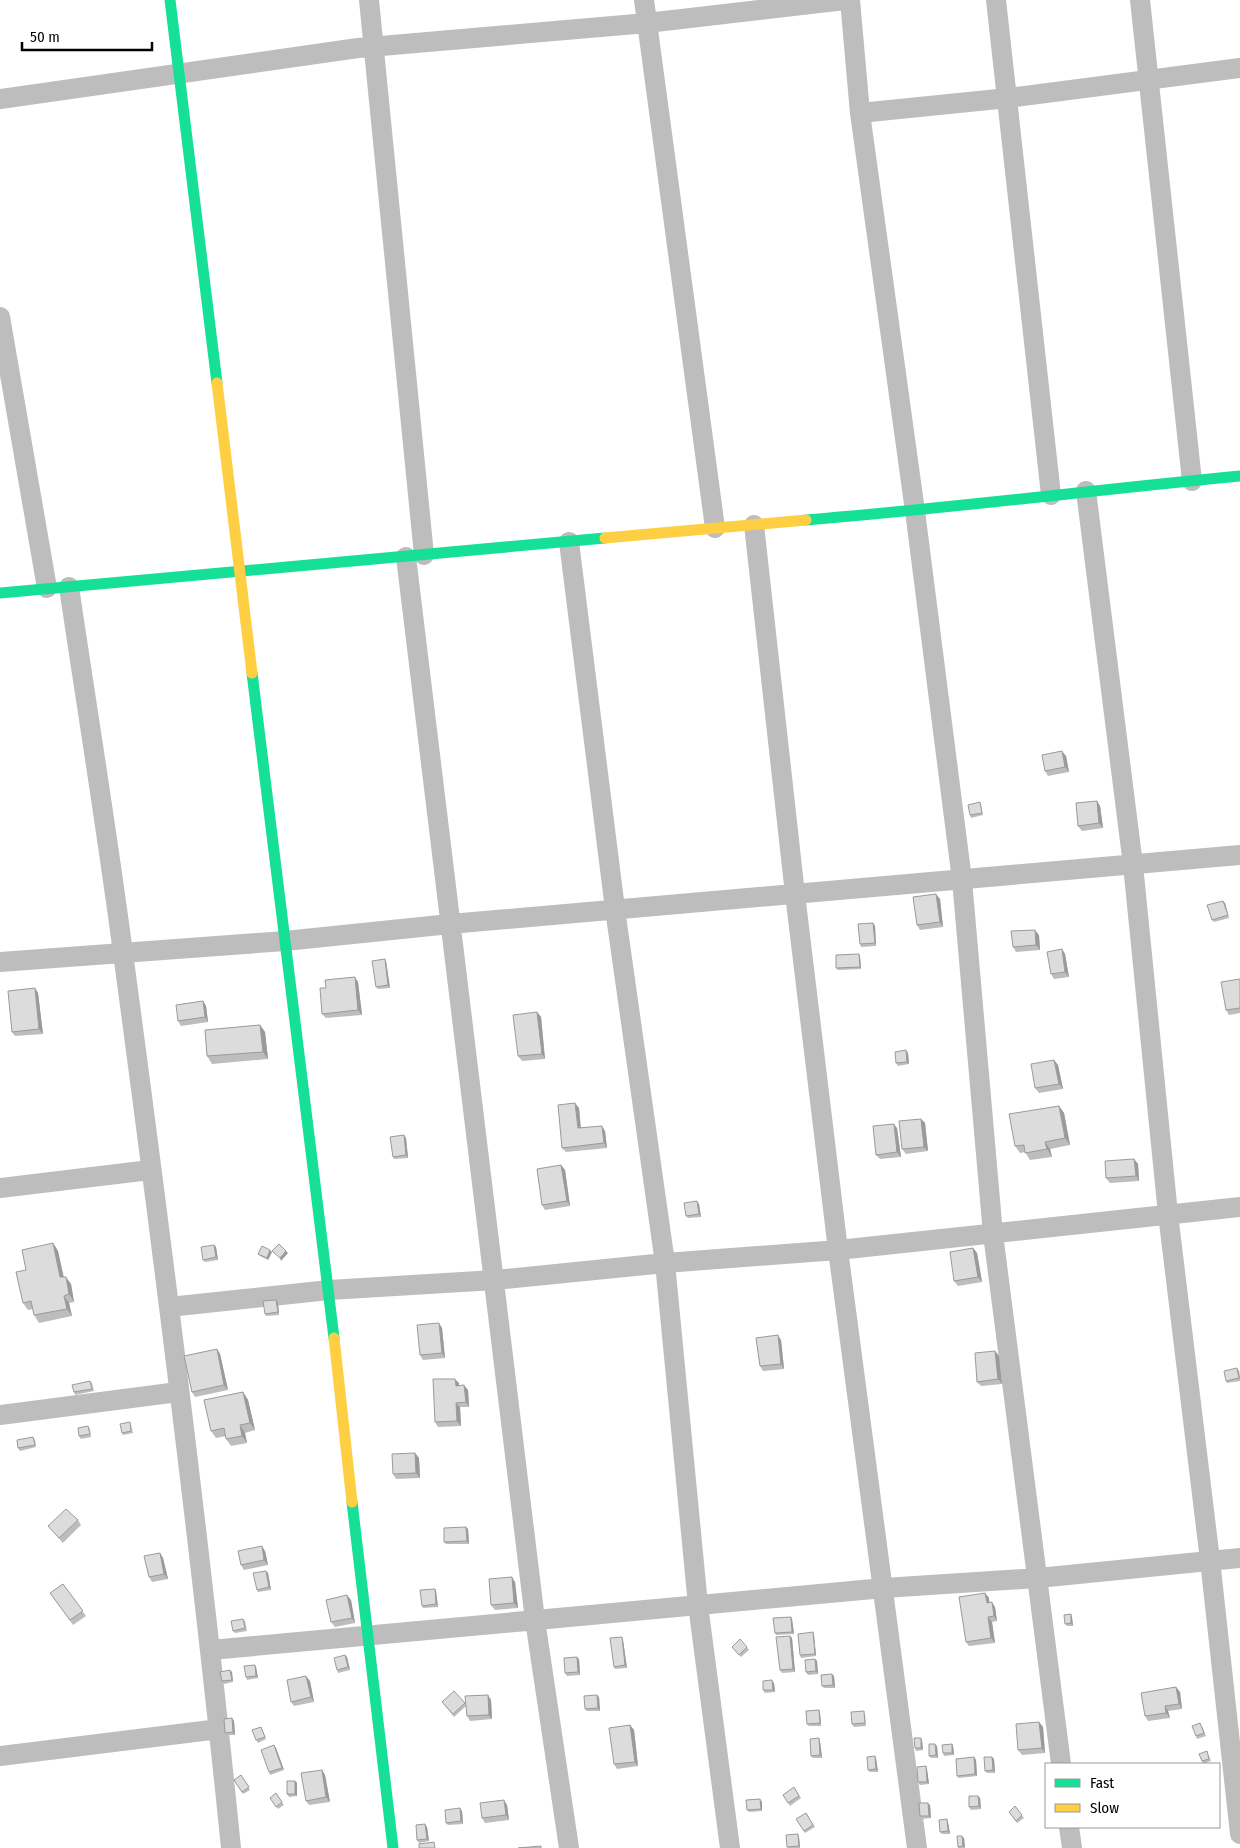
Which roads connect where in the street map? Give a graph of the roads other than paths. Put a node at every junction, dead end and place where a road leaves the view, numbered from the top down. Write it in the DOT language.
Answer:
graph roads {
  1 [pos="170,0"];
  2 [pos="369,0"];
  3 [pos="644,0"];
  4 [pos="845,0"];
  5 [pos="850,0"];
  6 [pos="996,0"];
  7 [pos="1140,0"];
  8 [pos="647,23"];
  9 [pos="374,46"];
  10 [pos="1240,68"];
  11 [pos="179,73"];
  12 [pos="1149,80"];
  13 [pos="1008,98"];
  14 [pos="0,99"];
  15 [pos="860,114"];
  16 [pos="0,317"];
  17 [pos="1240,476"];
  18 [pos="1192,481"];
  19 [pos="1086,491"];
  20 [pos="1051,495"];
  21 [pos="915,511"];
  22 [pos="754,524"];
  23 [pos="715,528"];
  24 [pos="569,542"];
  25 [pos="415,556"];
  26 [pos="241,571"];
  27 [pos="69,587"];
  28 [pos="47,588"];
  29 [pos="0,593"];
  30 [pos="1240,855"];
  31 [pos="1133,864"];
  32 [pos="962,880"];
  33 [pos="795,894"];
  34 [pos="615,910"];
  35 [pos="450,924"];
  36 [pos="285,941"];
  37 [pos="123,952"];
  38 [pos="0,962"];
  39 [pos="150,1170"];
  40 [pos="0,1188"];
  41 [pos="1240,1207"];
  42 [pos="1168,1214"];
  43 [pos="992,1234"];
  44 [pos="838,1250"];
  45 [pos="665,1263"];
  46 [pos="495,1280"];
  47 [pos="329,1290"];
  48 [pos="169,1307"];
  49 [pos="178,1392"];
  50 [pos="0,1416"];
  51 [pos="1240,1558"];
  52 [pos="1210,1560"];
  53 [pos="1038,1578"];
  54 [pos="884,1588"];
  55 [pos="698,1605"];
  56 [pos="535,1620"];
  57 [pos="367,1636"];
  58 [pos="211,1650"];
  59 [pos="219,1729"];
  60 [pos="0,1756"];
  61 [pos="1061,1763"];
  62 [pos="1069,1828"];
  63 [pos="1240,1834"];
  64 [pos="231,1848"];
  65 [pos="393,1848"];
  66 [pos="569,1848"];
  67 [pos="730,1848"];
  68 [pos="917,1848"];
  69 [pos="1072,1848"];
  1 -- 11 [label="street"];
  2 -- 9 [label="street"];
  3 -- 8 [label="street"];
  4 -- 8 [label="street"];
  5 -- 15 [label="street"];
  6 -- 13 [label="street"];
  7 -- 12 [label="street"];
  8 -- 9 [label="street"];
  8 -- 23 [label="street"];
  9 -- 11 [label="street"];
  9 -- 25 [label="street"];
  10 -- 12 [label="street"];
  11 -- 14 [label="street"];
  11 -- 26 [label="street"];
  12 -- 13 [label="street"];
  12 -- 18 [label="street"];
  13 -- 15 [label="street"];
  13 -- 20 [label="street"];
  15 -- 21 [label="street"];
  16 -- 28 [label="street"];
  17 -- 18 [label="street"];
  18 -- 19 [label="street"];
  19 -- 20 [label="street"];
  19 -- 31 [label="street"];
  20 -- 21 [label="street"];
  21 -- 22 [label="street"];
  21 -- 32 [label="street"];
  22 -- 23 [label="street"];
  22 -- 33 [label="street"];
  23 -- 24 [label="street"];
  24 -- 25 [label="street"];
  24 -- 34 [label="street"];
  25 -- 26 [label="street"];
  25 -- 35 [label="street"];
  26 -- 27 [label="street"];
  26 -- 36 [label="street"];
  27 -- 28 [label="street"];
  27 -- 37 [label="street"];
  28 -- 29 [label="street"];
  30 -- 31 [label="street"];
  31 -- 32 [label="street"];
  31 -- 42 [label="street"];
  32 -- 33 [label="street"];
  32 -- 43 [label="street"];
  33 -- 34 [label="street"];
  33 -- 44 [label="street"];
  34 -- 35 [label="street"];
  34 -- 45 [label="street"];
  35 -- 36 [label="street"];
  35 -- 46 [label="street"];
  36 -- 37 [label="street"];
  36 -- 47 [label="street"];
  37 -- 38 [label="street"];
  37 -- 39 [label="street"];
  39 -- 40 [label="street"];
  39 -- 48 [label="street"];
  41 -- 42 [label="street"];
  42 -- 43 [label="street"];
  42 -- 52 [label="street"];
  43 -- 44 [label="street"];
  43 -- 53 [label="street"];
  44 -- 45 [label="street"];
  44 -- 54 [label="street"];
  45 -- 46 [label="street"];
  45 -- 55 [label="street"];
  46 -- 47 [label="street"];
  46 -- 56 [label="street"];
  47 -- 48 [label="street"];
  47 -- 57 [label="street"];
  48 -- 49 [label="street"];
  49 -- 50 [label="street"];
  49 -- 58 [label="street"];
  51 -- 52 [label="street"];
  52 -- 53 [label="street"];
  52 -- 63 [label="street"];
  53 -- 54 [label="street"];
  53 -- 61 [label="street"];
  54 -- 55 [label="street"];
  54 -- 68 [label="street"];
  55 -- 56 [label="street"];
  55 -- 67 [label="street"];
  56 -- 57 [label="street"];
  56 -- 66 [label="street"];
  57 -- 58 [label="street"];
  57 -- 65 [label="street"];
  58 -- 59 [label="street"];
  59 -- 60 [label="street"];
  59 -- 64 [label="street"];
  62 -- 69 [label="street"];
}
